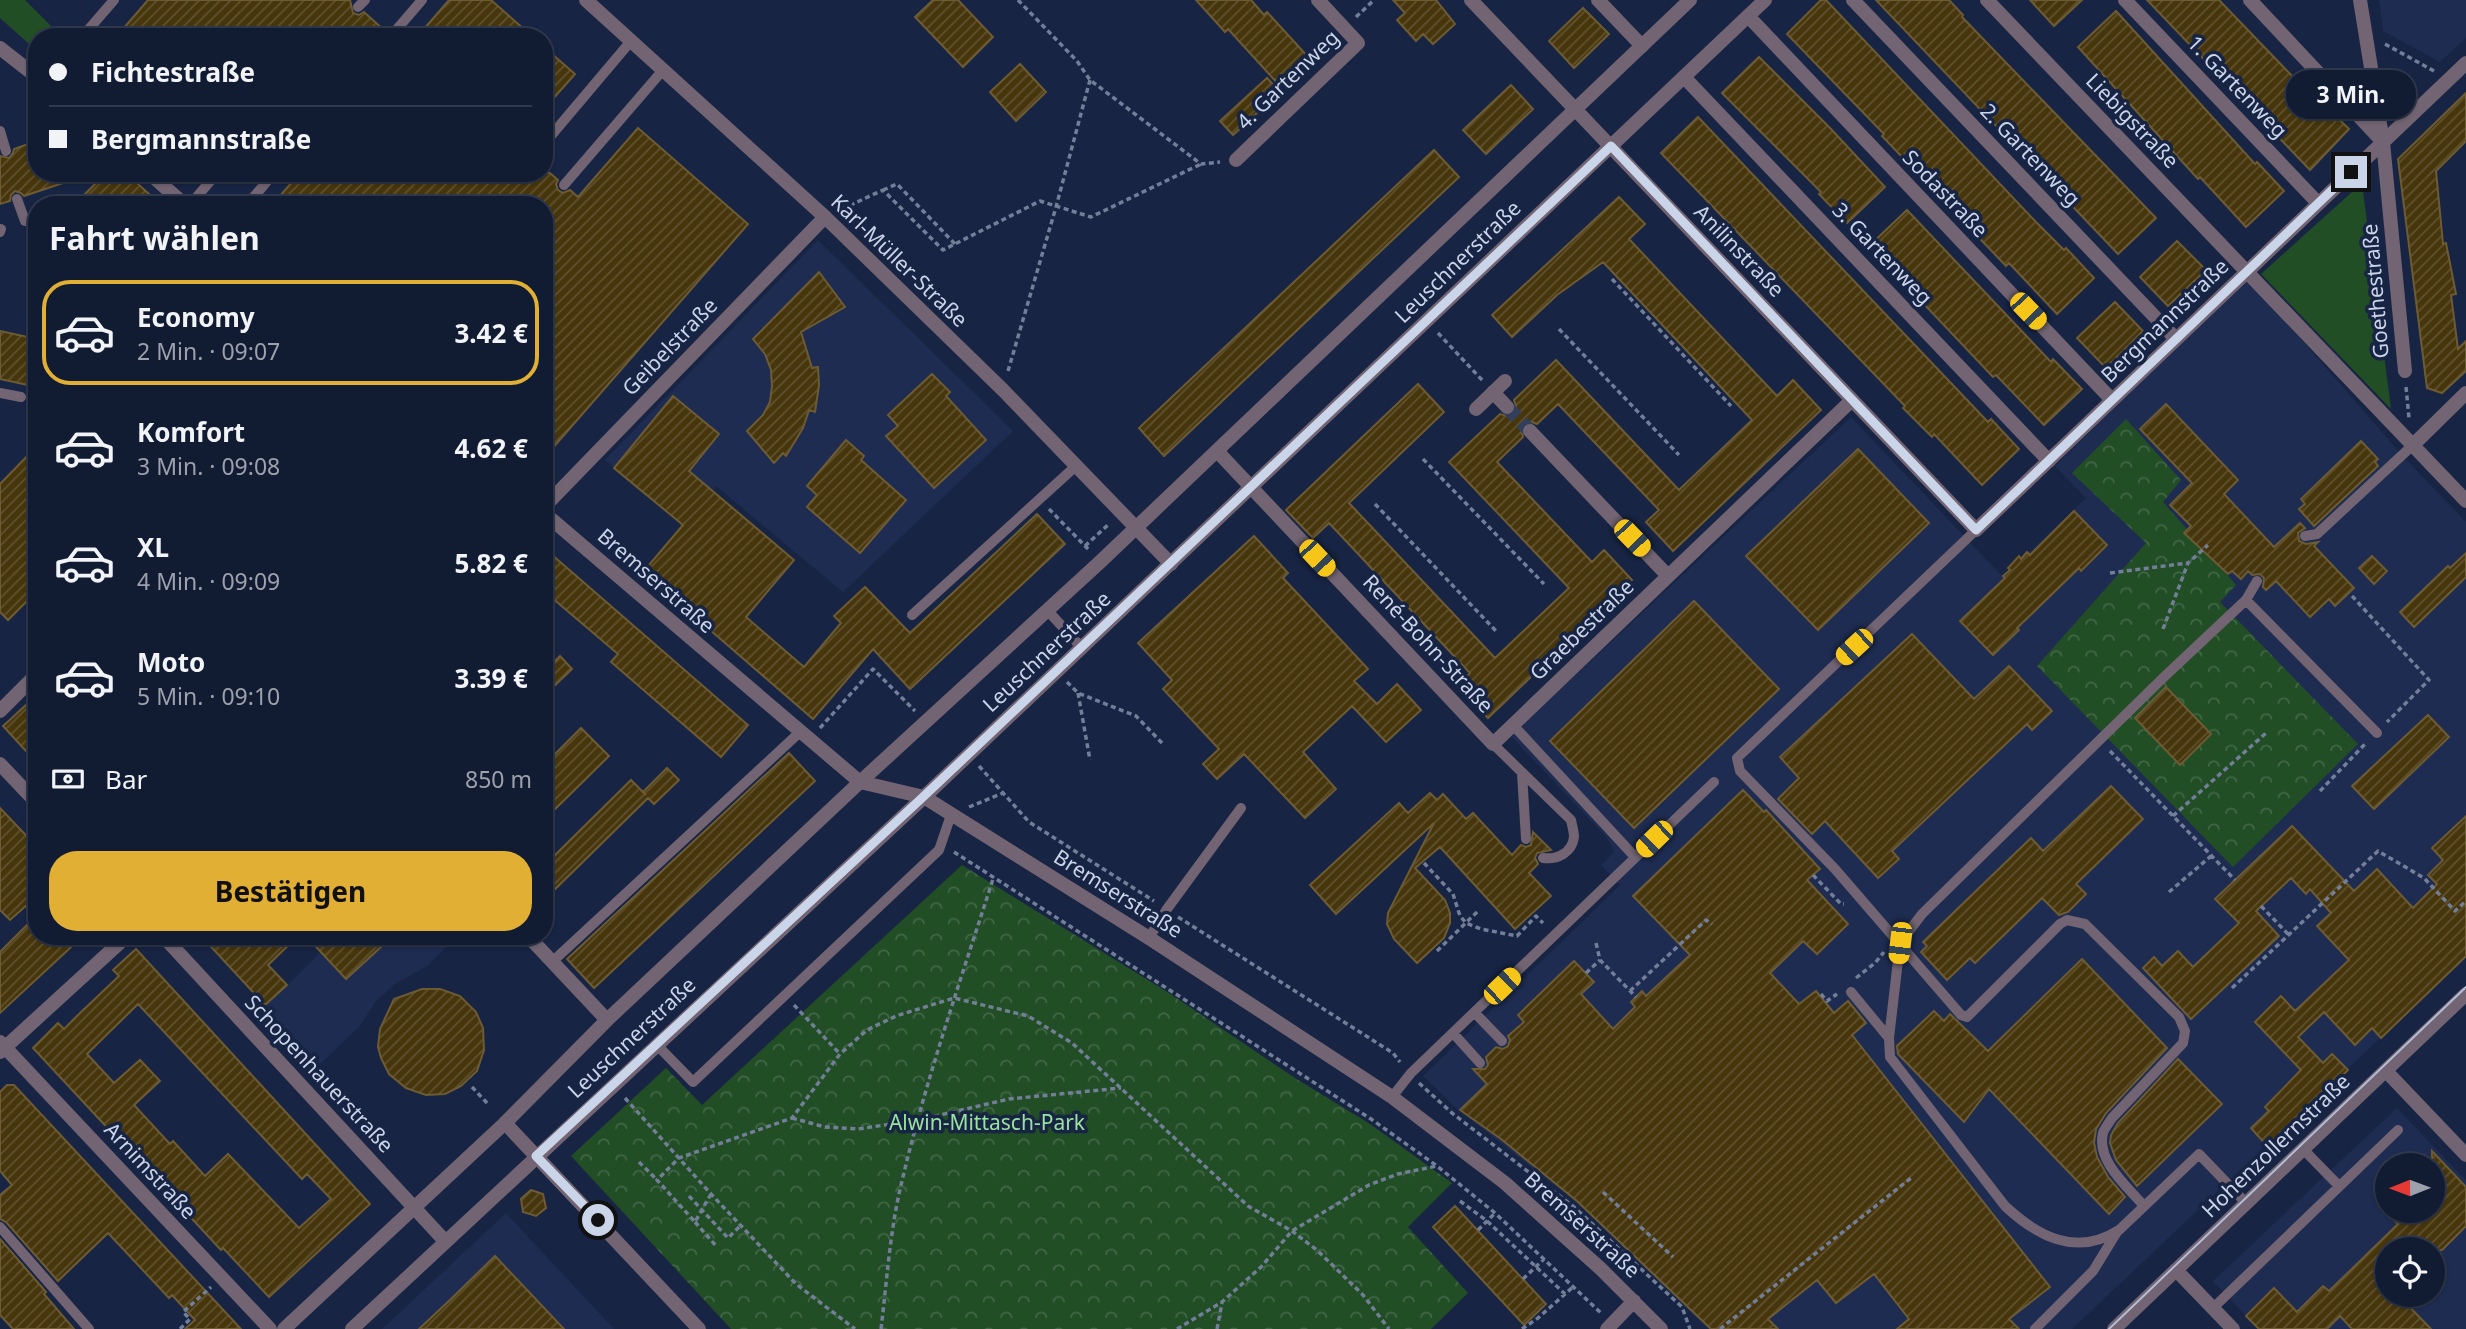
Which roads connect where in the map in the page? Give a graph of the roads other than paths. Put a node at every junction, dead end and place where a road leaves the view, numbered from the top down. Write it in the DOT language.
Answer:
graph roads {
  1 [pos="114,0"];
  2 [pos="422,0"];
  3 [pos="586,0"];
  4 [pos="1318,0"];
  5 [pos="1471,0"];
  6 [pos="1598,0"];
  7 [pos="1690,0"];
  8 [pos="1765,0"];
  9 [pos="1853,0"];
  10 [pos="1987,0"];
  11 [pos="2125,0"];
  12 [pos="2250,0"];
  13 [pos="2360,0"];
  14 [pos="1748,16"];
  15 [pos="90,28"];
  16 [pos="398,28"];
  17 [pos="631,41"];
  18 [pos="1642,46"];
  19 [pos="0,48"];
  20 [pos="2466,63"];
  21 [pos="663,70"];
  22 [pos="28,71"];
  23 [pos="1684,77"];
  24 [pos="1575,109"];
  25 [pos="0,131"];
  26 [pos="553,133"];
  27 [pos="2383,142"];
  28 [pos="1611,146"];
  29 [pos="6,151"];
  30 [pos="1236,160"];
  31 [pos="160,182"];
  32 [pos="209,182"];
  33 [pos="266,182"];
  34 [pos="564,185"];
  35 [pos="177,196"];
  36 [pos="196,196"];
  37 [pos="255,196"];
  38 [pos="17,199"];
  39 [pos="2318,203"];
  40 [pos="825,217"];
  41 [pos="25,221"];
  42 [pos="2246,272"];
  43 [pos="2176,339"];
  44 [pos="2405,371"];
  45 [pos="1506,380"];
  46 [pos="1493,392"];
  47 [pos="0,393"];
  48 [pos="2466,393"];
  49 [pos="21,397"];
  50 [pos="1852,400"];
  51 [pos="2112,400"];
  52 [pos="1507,407"];
  53 [pos="1476,409"];
  54 [pos="1530,431"];
  55 [pos="2413,445"];
  56 [pos="1217,451"];
  57 [pos="2049,461"];
  58 [pos="1077,465"];
  59 [pos="1251,488"];
  60 [pos="553,498"];
  61 [pos="2466,501"];
  62 [pos="553,521"];
  63 [pos="1136,527"];
  64 [pos="1976,530"];
  65 [pos="2305,537"];
  66 [pos="1171,564"];
  67 [pos="1668,576"];
  68 [pos="2258,581"];
  69 [pos="2246,600"];
  70 [pos="1048,611"];
  71 [pos="912,615"];
  72 [pos="1082,648"];
  73 [pos="28,683"];
  74 [pos="0,711"];
  75 [pos="1513,725"];
  76 [pos="2377,733"];
  77 [pos="804,736"];
  78 [pos="1493,744"];
  79 [pos="0,764"];
  80 [pos="1522,773"];
  81 [pos="860,782"];
  82 [pos="1714,782"];
  83 [pos="28,794"];
  84 [pos="923,797"];
  85 [pos="1241,808"];
  86 [pos="951,815"];
  87 [pos="1527,839"];
  88 [pos="1635,857"];
  89 [pos="1544,858"];
  90 [pos="1149,939"];
  91 [pos="1900,943"];
  92 [pos="117,945"];
  93 [pos="171,945"];
  94 [pos="537,945"];
  95 [pos="552,961"];
  96 [pos="1851,992"];
  97 [pos="2466,994"];
  98 [pos="1475,1013"];
  99 [pos="607,1020"];
  100 [pos="1453,1033"];
  101 [pos="1889,1038"];
  102 [pos="1502,1041"];
  103 [pos="656,1044"];
  104 [pos="2,1047"];
  105 [pos="1480,1063"];
  106 [pos="2386,1070"];
  107 [pos="1392,1097"];
  108 [pos="505,1123"];
  109 [pos="2398,1130"];
  110 [pos="2304,1149"];
  111 [pos="2466,1155"];
  112 [pos="536,1156"];
  113 [pos="2339,1186"];
  114 [pos="2246,1203"];
  115 [pos="2144,1206"];
  116 [pos="413,1207"];
  117 [pos="0,1227"];
  118 [pos="2119,1230"];
  119 [pos="444,1240"];
  120 [pos="2176,1270"];
  121 [pos="1634,1301"];
  122 [pos="2213,1308"];
  123 [pos="1609,1326"];
  124 [pos="89,1329"];
  125 [pos="270,1329"];
  126 [pos="284,1329"];
  127 [pos="352,1329"];
  128 [pos="699,1329"];
  129 [pos="1661,1329"];
  130 [pos="2035,1329"];
  131 [pos="2114,1329"];
  132 [pos="2233,1329"];
  1 -- 15 [label="lane"];
  2 -- 16 [label="lane"];
  3 -- 17 [label="street, Karl-Müller-Straße"];
  4 -- 30 [label="street, 4. Gartenweg"];
  5 -- 24 [label="street, Anilinstraße"];
  6 -- 18 [label="street"];
  7 -- 18 [label="street, Leuschnerstraße"];
  8 -- 14 [label="street, Leuschnerstraße"];
  9 -- 43 [label="street, 2. Gartenweg"];
  10 -- 42 [label="street, Liebigstraße"];
  11 -- 39 [label="street, 1. Gartenweg"];
  12 -- 27 [label="street"];
  13 -- 27 [label="street, Goethestraße"];
  14 -- 23 [label="street, Leuschnerstraße"];
  14 -- 51 [label="street, Sodastraße"];
  17 -- 21 [label="street, Karl-Müller-Straße"];
  17 -- 26 [label="lane"];
  18 -- 24 [label="street, Leuschnerstraße"];
  19 -- 22 [label="street"];
  20 -- 27 [label="street, Bergmannstraße"];
  21 -- 34 [label="lane"];
  21 -- 40 [label="street, Karl-Müller-Straße"];
  23 -- 28 [label="street, Leuschnerstraße"];
  23 -- 57 [label="street, 3. Gartenweg"];
  24 -- 28 [label="street, Anilinstraße"];
  24 -- 56 [label="street, Leuschnerstraße"];
  25 -- 29 [label="lane"];
  27 -- 39 [label="street, Bergmannstraße"];
  27 -- 44 [label="street, Goethestraße"];
  28 -- 50 [label="street, Anilinstraße"];
  28 -- 59 [label="street, Leuschnerstraße"];
  31 -- 35 [label="street"];
  32 -- 36 [label="lane"];
  33 -- 37 [label="lane"];
  38 -- 41 [label="lane"];
  39 -- 42 [label="street, Bergmannstraße"];
  40 -- 58 [label="street, Karl-Müller-Straße"];
  40 -- 60 [label="street, Geibelstraße"];
  42 -- 43 [label="street, Bergmannstraße"];
  42 -- 55 [label="street, Liebigstraße"];
  43 -- 51 [label="street, Bergmannstraße"];
  45 -- 46 [label="street"];
  46 -- 52 [label="street"];
  46 -- 53 [label="street"];
  47 -- 49 [label="lane"];
  48 -- 55 [label="street"];
  50 -- 64 [label="street, Anilinstraße"];
  50 -- 67 [label="street, Graebestraße"];
  51 -- 57 [label="street, Bergmannstraße"];
  54 -- 67 [label="street"];
  55 -- 61 [label="street, Liebigstraße"];
  55 -- 65 [label="lane"];
  56 -- 59 [label="street, René-Bohn-Straße"];
  56 -- 63 [label="street, Leuschnerstraße"];
  57 -- 64 [label="street, Bergmannstraße"];
  58 -- 63 [label="street, Karl-Müller-Straße"];
  58 -- 71 [label="lane"];
  59 -- 66 [label="street, Leuschnerstraße"];
  59 -- 78 [label="street, René-Bohn-Straße"];
  62 -- 77 [label="street, Bremserstraße"];
  63 -- 66 [label="street, Karl-Müller-Straße"];
  63 -- 70 [label="street, Leuschnerstraße"];
  64 -- 91 [label="lane"];
  66 -- 72 [label="street, Leuschnerstraße"];
  67 -- 75 [label="street, Graebestraße"];
  68 -- 69 [label="lane"];
  69 -- 76 [label="lane"];
  69 -- 91 [label="lane"];
  70 -- 72 [label="lane"];
  70 -- 81 [label="street, Leuschnerstraße"];
  72 -- 84 [label="street, Leuschnerstraße"];
  73 -- 74 [label="street"];
  75 -- 78 [label="street, Graebestraße"];
  75 -- 88 [label="lane"];
  77 -- 81 [label="street, Bremserstraße"];
  77 -- 95 [label="lane"];
  78 -- 80 [label="lane"];
  79 -- 83 [label="street"];
  80 -- 87 [label="lane"];
  80 -- 89 [label="lane"];
  81 -- 84 [label="street, Bremserstraße"];
  81 -- 99 [label="street, Leuschnerstraße"];
  82 -- 88 [label="lane"];
  84 -- 86 [label="street, Bremserstraße"];
  84 -- 103 [label="street, Leuschnerstraße"];
  85 -- 90 [label="lane"];
  86 -- 90 [label="street, Bremserstraße"];
  86 -- 103 [label="lane"];
  88 -- 98 [label="lane"];
  90 -- 107 [label="street, Bremserstraße"];
  91 -- 101 [label="lane"];
  91 -- 115 [label="lane"];
  92 -- 104 [label="street"];
  93 -- 116 [label="street, Schopenhauerstraße"];
  94 -- 95 [label="street"];
  95 -- 99 [label="street"];
  96 -- 101 [label="lane"];
  97 -- 106 [label="street, Hohenzollernstraße"];
  98 -- 100 [label="lane"];
  98 -- 102 [label="lane"];
  99 -- 108 [label="street, Leuschnerstraße"];
  100 -- 105 [label="lane"];
  100 -- 107 [label="lane"];
  101 -- 118 [label="lane"];
  103 -- 112 [label="street, Leuschnerstraße"];
  104 -- 125 [label="street, Arnimstraße"];
  106 -- 110 [label="street, Hohenzollernstraße"];
  106 -- 111 [label="street"];
  107 -- 121 [label="street, Bremserstraße"];
  108 -- 112 [label="street"];
  108 -- 116 [label="street, Leuschnerstraße"];
  109 -- 113 [label="lane"];
  110 -- 113 [label="lane"];
  110 -- 114 [label="street, Hohenzollernstraße"];
  112 -- 119 [label="street, Leuschnerstraße"];
  112 -- 128 [label="street"];
  113 -- 122 [label="lane"];
  114 -- 115 [label="lane"];
  114 -- 120 [label="street, Hohenzollernstraße"];
  115 -- 118 [label="lane"];
  116 -- 119 [label="street, Schopenhauerstraße"];
  116 -- 126 [label="street, Leuschnerstraße"];
  117 -- 124 [label="lane"];
  118 -- 130 [label="lane"];
  119 -- 127 [label="street, Leuschnerstraße"];
  120 -- 122 [label="street"];
  120 -- 131 [label="street, Hohenzollernstraße"];
  121 -- 123 [label="street"];
  121 -- 129 [label="street, Bremserstraße"];
  122 -- 132 [label="street"];
}
